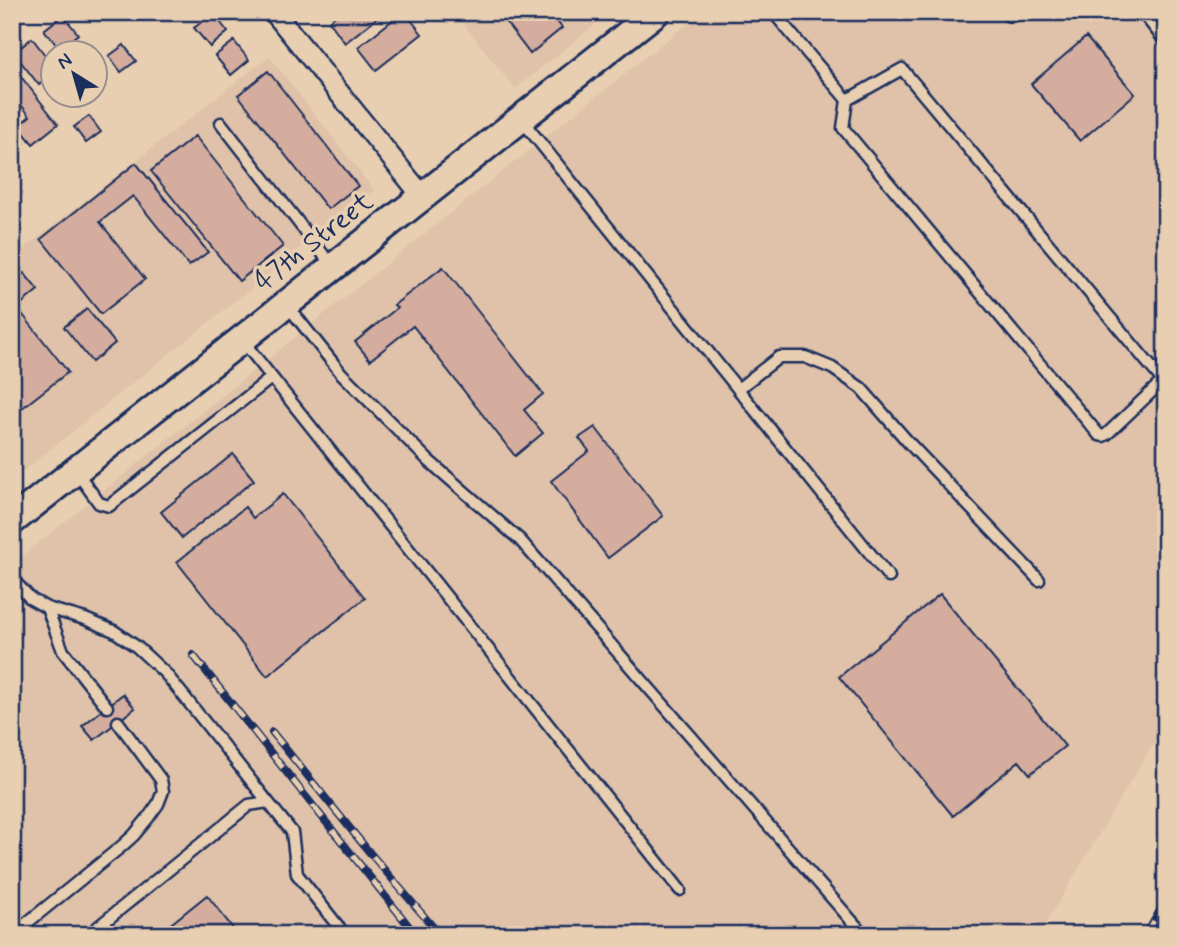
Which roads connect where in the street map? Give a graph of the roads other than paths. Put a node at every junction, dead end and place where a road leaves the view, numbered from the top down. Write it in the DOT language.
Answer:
graph roads {
  1 [pos="274,12"];
  2 [pos="656,12"];
  3 [pos="773,12"];
  4 [pos="1003,12"];
  5 [pos="1019,12"];
  6 [pos="1142,12"];
  7 [pos="1166,42"];
  8 [pos="847,100"];
  9 [pos="521,119"];
  10 [pos="221,123"];
  11 [pos="423,197"];
  12 [pos="334,267"];
  13 [pos="286,304"];
  14 [pos="242,340"];
  15 [pos="271,378"];
  16 [pos="1164,380"];
  17 [pos="738,389"];
  18 [pos="76,471"];
  19 [pos="12,521"];
  20 [pos="889,577"];
  21 [pos="12,579"];
  22 [pos="1039,580"];
  23 [pos="47,608"];
  24 [pos="107,707"];
  25 [pos="118,722"];
  26 [pos="268,802"];
  27 [pos="680,890"];
  28 [pos="12,935"];
  29 [pos="88,935"];
  30 [pos="345,935"];
  31 [pos="864,935"];
  1 -- 11 [label="street"];
  2 -- 9 [label="main road, 47th Street"];
  3 -- 8 [label="lane"];
  4 -- 5 [label="lane"];
  6 -- 7 [label="lane"];
  8 -- 16 [label="lane"];
  8 -- 16 [label="lane"];
  9 -- 11 [label="main road, 47th Street"];
  9 -- 17 [label="lane"];
  10 -- 12 [label="lane"];
  11 -- 12 [label="main road, 47th Street"];
  12 -- 13 [label="main road, 47th Street"];
  13 -- 14 [label="main road, 47th Street"];
  13 -- 31 [label="lane"];
  14 -- 15 [label="lane"];
  14 -- 18 [label="main road, 47th Street"];
  15 -- 18 [label="lane"];
  15 -- 27 [label="lane"];
  17 -- 20 [label="lane"];
  17 -- 22 [label="lane"];
  18 -- 19 [label="main road, 47th Street"];
  21 -- 23 [label="lane"];
  23 -- 24 [label="lane"];
  23 -- 26 [label="lane"];
  25 -- 28 [label="lane"];
  26 -- 29 [label="lane"];
  26 -- 30 [label="lane"];
}
